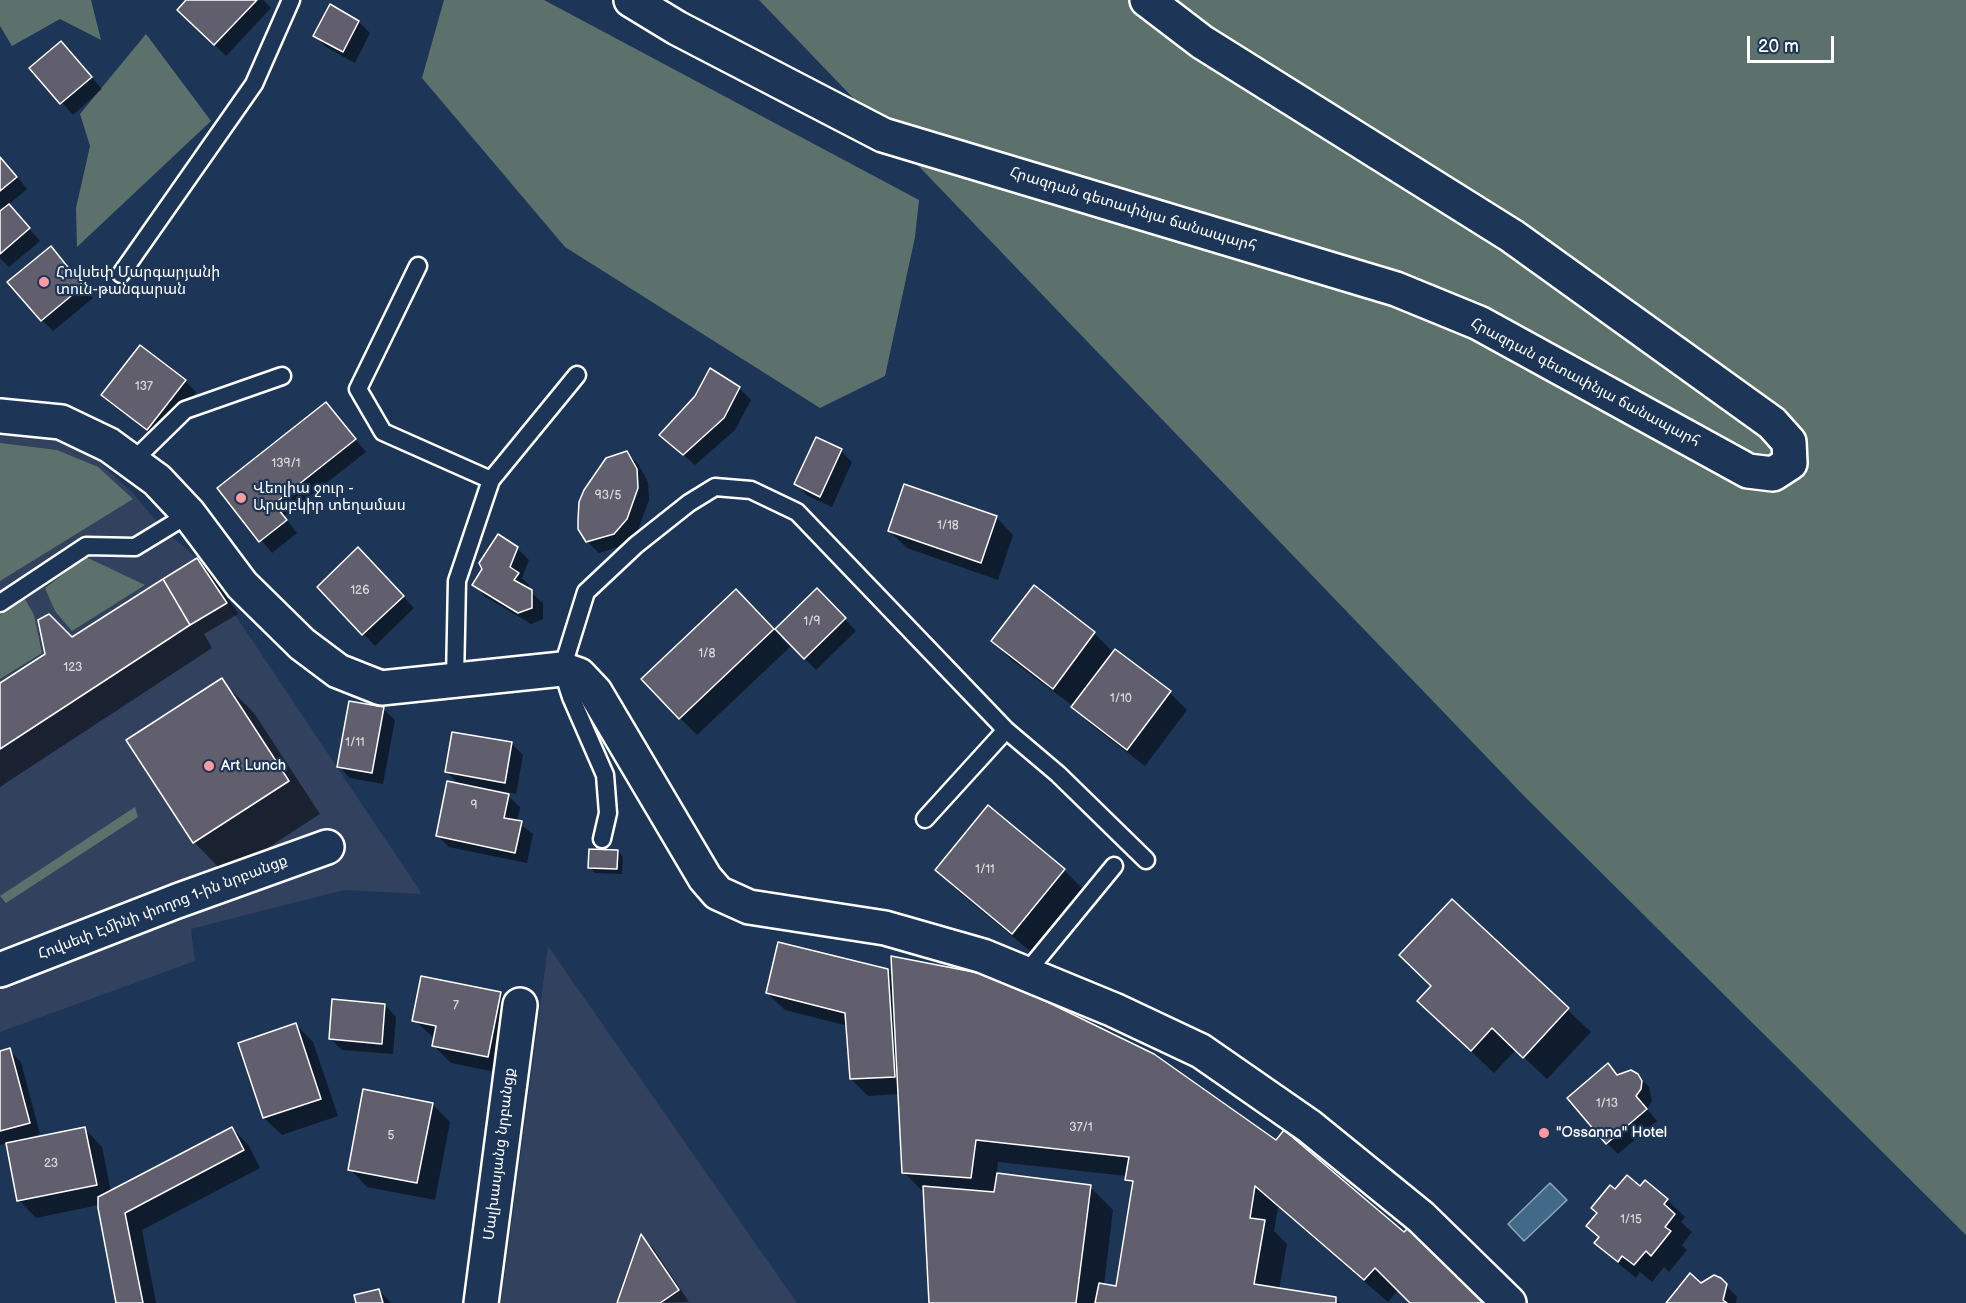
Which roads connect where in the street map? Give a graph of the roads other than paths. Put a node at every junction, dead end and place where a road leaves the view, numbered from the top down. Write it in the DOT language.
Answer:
graph roads {
  1 [pos="291,0"];
  2 [pos="631,0"];
  3 [pos="1147,0"];
  4 [pos="418,266"];
  5 [pos="121,274"];
  6 [pos="577,375"];
  7 [pos="282,376"];
  8 [pos="0,416"];
  9 [pos="132,462"];
  10 [pos="491,480"];
  11 [pos="189,514"];
  12 [pos="0,603"];
  13 [pos="562,669"];
  14 [pos="455,680"];
  15 [pos="1006,730"];
  16 [pos="925,819"];
  17 [pos="602,839"];
  18 [pos="327,847"];
  19 [pos="1146,860"];
  20 [pos="1114,866"];
  21 [pos="0,970"];
  22 [pos="1026,973"];
  23 [pos="520,1005"];
  24 [pos="481,1303"];
  25 [pos="1509,1303"];
  1 -- 5 [label="lane"];
  2 -- 3 [label="street, Հրազդան գետափնյա ճանապարհ"];
  4 -- 10 [label="lane"];
  6 -- 10 [label="lane"];
  7 -- 9 [label="lane"];
  8 -- 9 [label="street"];
  9 -- 11 [label="street"];
  10 -- 14 [label="lane"];
  11 -- 12 [label="lane"];
  11 -- 14 [label="street"];
  13 -- 14 [label="street"];
  13 -- 15 [label="lane"];
  13 -- 17 [label="lane"];
  13 -- 22 [label="street"];
  15 -- 16 [label="lane"];
  15 -- 19 [label="lane"];
  18 -- 21 [label="street, Հովսեփ Էմինի փողոց 1-ին նրբանցք"];
  20 -- 22 [label="lane"];
  22 -- 25 [label="street"];
  23 -- 24 [label="street, Մալխասյանց նրբանցք"];
}
